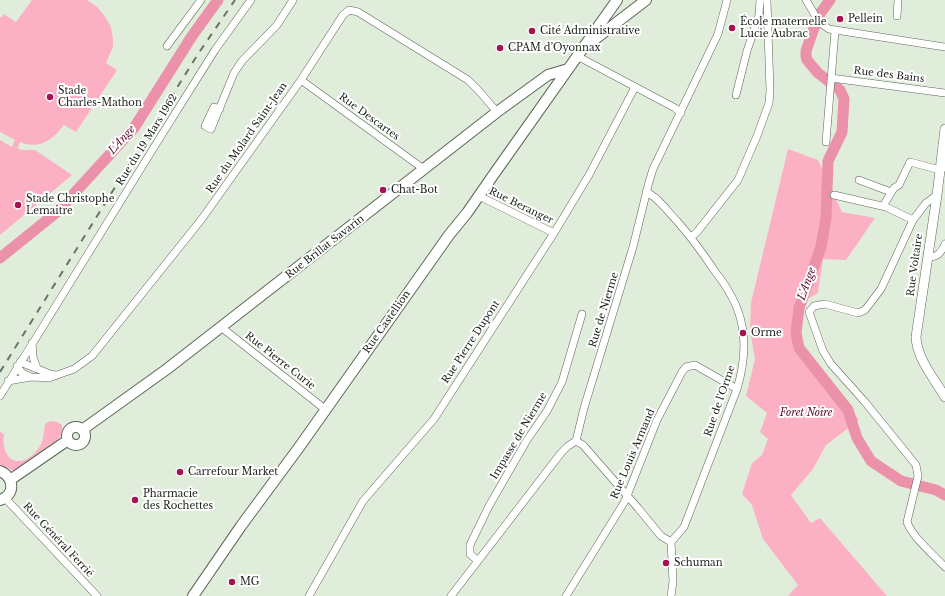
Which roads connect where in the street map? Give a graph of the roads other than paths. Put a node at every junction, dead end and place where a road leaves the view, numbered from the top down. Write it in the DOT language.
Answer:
graph roads {
  1 [pos="201,0"];
  2 [pos="251,0"];
  3 [pos="293,0"];
  4 [pos="617,0"];
  5 [pos="646,0"];
  6 [pos="727,0"];
  7 [pos="760,0"];
  8 [pos="767,0"];
  9 [pos="806,0"];
  10 [pos="898,0"];
  11 [pos="896,16"];
  12 [pos="835,31"];
  13 [pos="167,46"];
  14 [pos="945,47"];
  15 [pos="580,53"];
  16 [pos="568,69"];
  17 [pos="831,78"];
  18 [pos="301,80"];
  19 [pos="636,87"];
  20 [pos="945,93"];
  21 [pos="736,94"];
  22 [pos="220,109"];
  23 [pos="497,112"];
  24 [pos="681,113"];
  25 [pos="945,129"];
  26 [pos="826,142"];
  27 [pos="943,169"];
  28 [pos="425,170"];
  29 [pos="859,180"];
  30 [pos="646,192"];
  31 [pos="891,192"];
  32 [pos="834,195"];
  33 [pos="937,195"];
  34 [pos="479,196"];
  35 [pos="883,206"];
  36 [pos="913,220"];
  37 [pos="554,233"];
  38 [pos="691,237"];
  39 [pos="945,244"];
  40 [pos="928,257"];
  41 [pos="582,314"];
  42 [pos="221,328"];
  43 [pos="32,343"];
  44 [pos="19,364"];
  45 [pos="37,368"];
  46 [pos="58,375"];
  47 [pos="30,377"];
  48 [pos="8,381"];
  49 [pos="737,389"];
  50 [pos="0,396"];
  51 [pos="945,397"];
  52 [pos="326,410"];
  53 [pos="576,441"];
  54 [pos="0,471"];
  55 [pos="10,480"];
  56 [pos="627,496"];
  57 [pos="3,499"];
  58 [pos="671,542"];
  59 [pos="478,561"];
  60 [pos="945,566"];
  61 [pos="97,596"];
  62 [pos="193,596"];
  63 [pos="309,596"];
  64 [pos="451,596"];
  65 [pos="566,596"];
  66 [pos="672,596"];
  1 -- 13 [label="street"];
  2 -- 43 [label="street, Rue du 19 Mars 1962"];
  3 -- 22 [label="street"];
  4 -- 15 [label="main road, Rue Castellion"];
  5 -- 15 [label="main road"];
  6 -- 24 [label="street, Rue de Nierme"];
  7 -- 21 [label="street"];
  8 -- 38 [label="street"];
  9 -- 12 [label="street"];
  10 -- 11 [label="street"];
  12 -- 14 [label="street"];
  12 -- 17 [label="street"];
  15 -- 16 [label="main road, Rue Castellion"];
  15 -- 19 [label="street"];
  16 -- 23 [label="main road, Rue Brillat Savarin"];
  16 -- 34 [label="main road, Rue Castellion"];
  17 -- 20 [label="street, Rue des Bains"];
  17 -- 26 [label="street"];
  18 -- 23 [label="street, Rue du Molard Saint-Jean"];
  18 -- 28 [label="street, Rue Descartes"];
  18 -- 46 [label="street, Rue du Molard Saint-Jean"];
  19 -- 24 [label="street"];
  19 -- 37 [label="street, Rue Pierre Dupont"];
  23 -- 28 [label="main road, Rue Brillat Savarin"];
  24 -- 30 [label="street, Rue de Nierme"];
  25 -- 27 [label="street, Rue Voltaire"];
  27 -- 31 [label="street"];
  27 -- 33 [label="street, Rue Voltaire"];
  28 -- 42 [label="main road, Rue Brillat Savarin"];
  29 -- 31 [label="street"];
  30 -- 38 [label="street, Rue de l'Orme"];
  30 -- 53 [label="street, Rue de Nierme"];
  31 -- 35 [label="street"];
  32 -- 35 [label="street"];
  33 -- 36 [label="street"];
  33 -- 40 [label="street, Rue Voltaire"];
  34 -- 37 [label="street, Rue Beranger"];
  34 -- 52 [label="main road, Rue Castellion"];
  35 -- 36 [label="street"];
  36 -- 60 [label="street"];
  37 -- 63 [label="street, Rue Pierre Dupont"];
  38 -- 49 [label="street, Rue de l'Orme"];
  39 -- 40 [label="street"];
  40 -- 51 [label="street, Rue Voltaire"];
  41 -- 59 [label="street, Impasse de Nierme"];
  42 -- 52 [label="street, Rue Pierre Curie"];
  42 -- 55 [label="main road, Rue Brillat Savarin"];
  43 -- 44 [label="street, Rue du 19 Mars 1962"];
  43 -- 45 [label="street"];
  44 -- 45 [label="street"];
  44 -- 47 [label="street"];
  44 -- 48 [label="street, Rue du 19 Mars 1962"];
  45 -- 46 [label="street"];
  46 -- 47 [label="street, Rue du Molard Saint-Jean"];
  47 -- 48 [label="street, Rue du Molard Saint-Jean"];
  48 -- 50 [label="street, Rue du 19 Mars 1962"];
  49 -- 56 [label="street, Rue Louis Armand"];
  49 -- 58 [label="street, Rue de l'Orme"];
  52 -- 62 [label="main road, Rue Castellion"];
  53 -- 56 [label="street"];
  53 -- 59 [label="street"];
  54 -- 55 [label="main road"];
  55 -- 57 [label="main road"];
  56 -- 58 [label="street"];
  56 -- 65 [label="street, Rue Louis Armand"];
  57 -- 61 [label="street, Rue Général Ferrié"];
  58 -- 66 [label="street"];
  59 -- 64 [label="street"];
}
